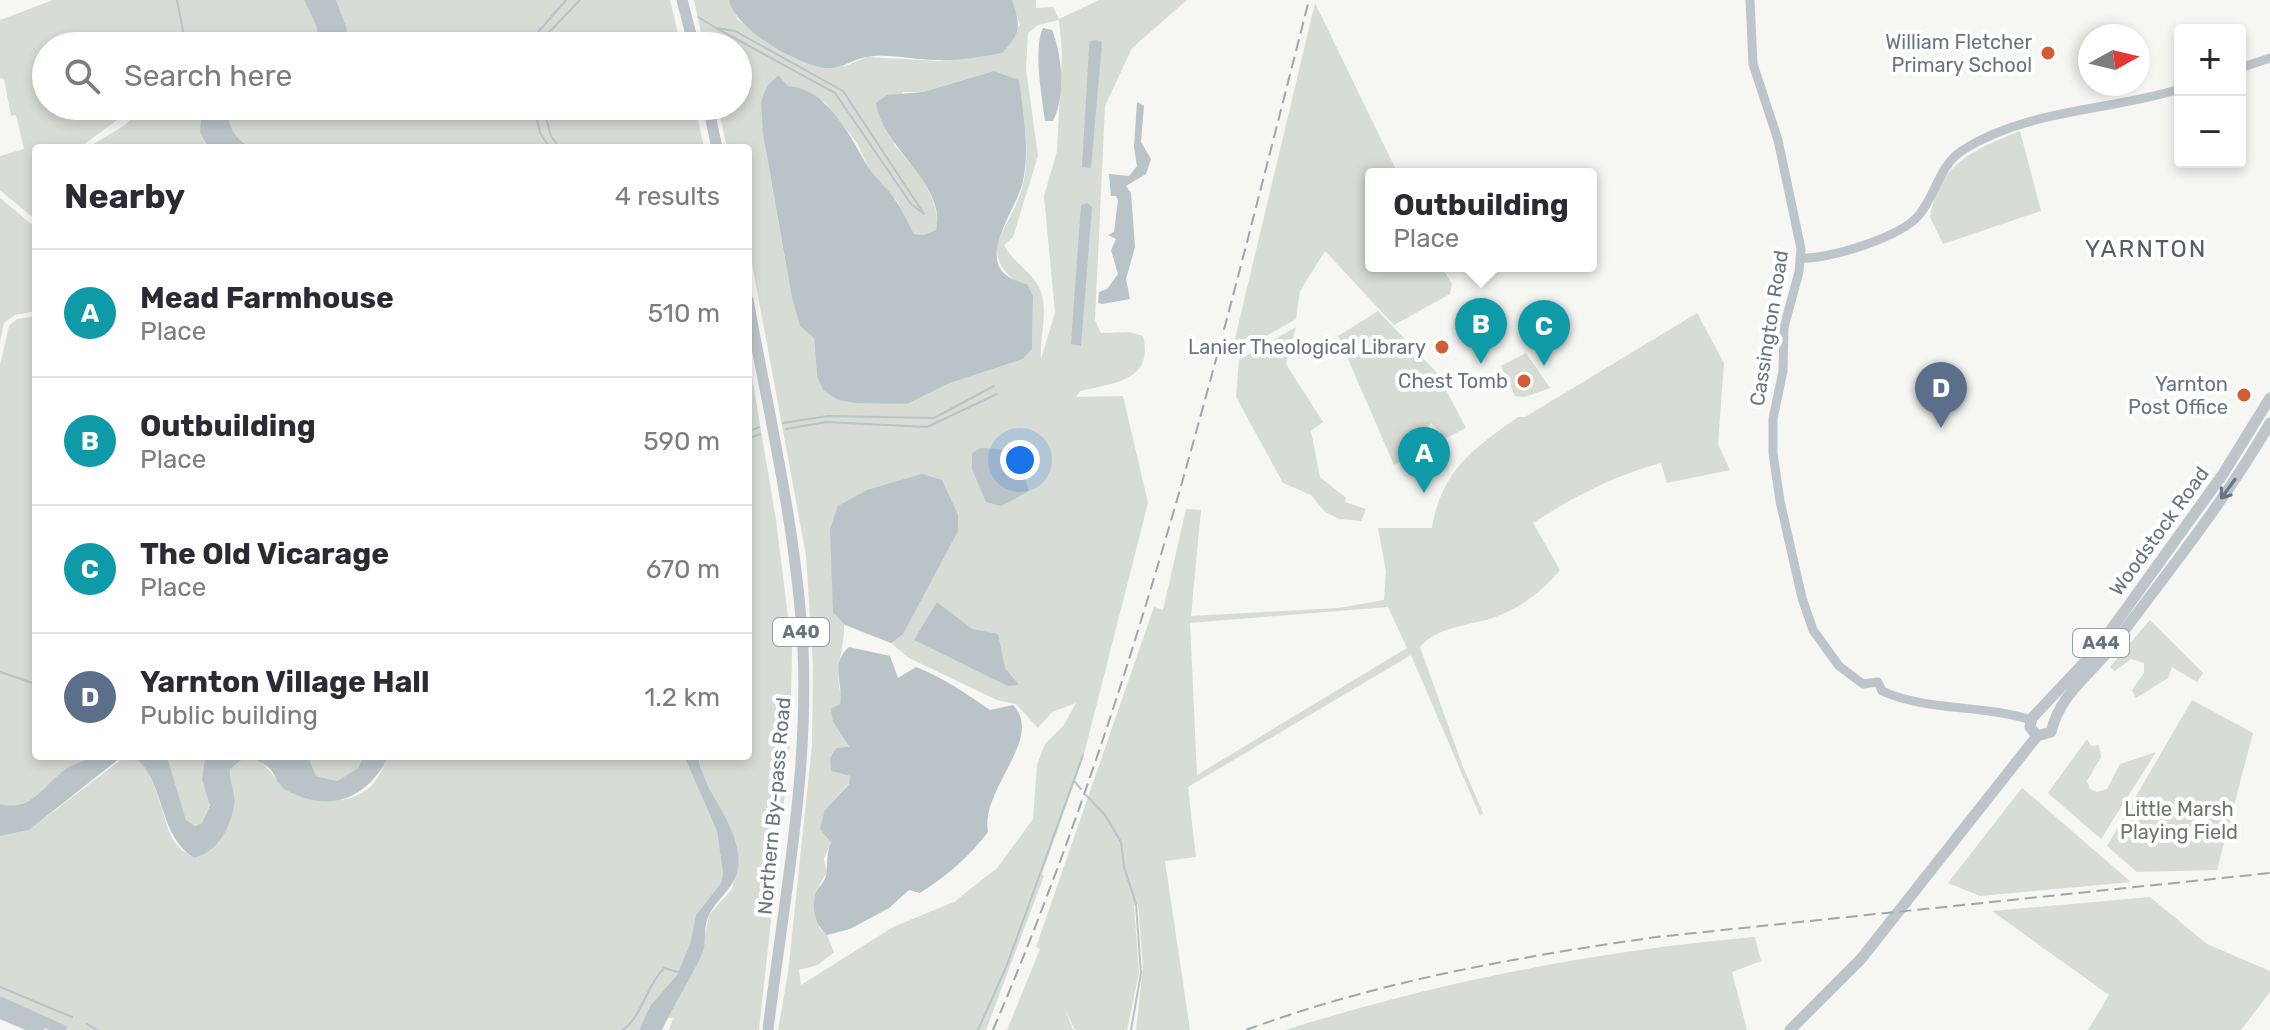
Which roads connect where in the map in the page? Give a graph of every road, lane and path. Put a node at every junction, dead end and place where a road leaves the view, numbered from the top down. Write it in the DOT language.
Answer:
graph roads {
  1 [pos="682,0"];
  2 [pos="1750,0"];
  3 [pos="690,32"];
  4 [pos="2270,58"];
  5 [pos="2246,66"];
  6 [pos="2174,90"];
  7 [pos="711,120"];
  8 [pos="716,144"];
  9 [pos="1800,258"];
  10 [pos="752,323"];
  11 [pos="2270,398"];
  12 [pos="2270,423"];
  13 [pos="2034,718"];
  14 [pos="2052,721"];
  15 [pos="2037,736"];
  16 [pos="0,1002"];
  17 [pos="0,1013"];
  18 [pos="39,1030"];
  19 [pos="62,1030"];
  20 [pos="768,1030"];
  21 [pos="1790,1030"];
  1 -- 3 [label="highway"];
  2 -- 9 [label="street, Cassington Road"];
  4 -- 5 [label="street"];
  6 -- 9 [label="street"];
  7 -- 8 [label="highway"];
  9 -- 13 [label="street, Cassington Road"];
  10 -- 20 [label="highway, Northern By-pass Road / A40"];
  11 -- 13 [label="highway, Woodstock Road / A44"];
  12 -- 14 [label="highway, Woodstock Road / A44, one-way"];
  13 -- 14 [label="highway"];
  13 -- 15 [label="highway"];
  14 -- 15 [label="highway, A44"];
  15 -- 21 [label="highway, A44"];
  16 -- 19 [label="highway"];
  17 -- 18 [label="highway"];
}
